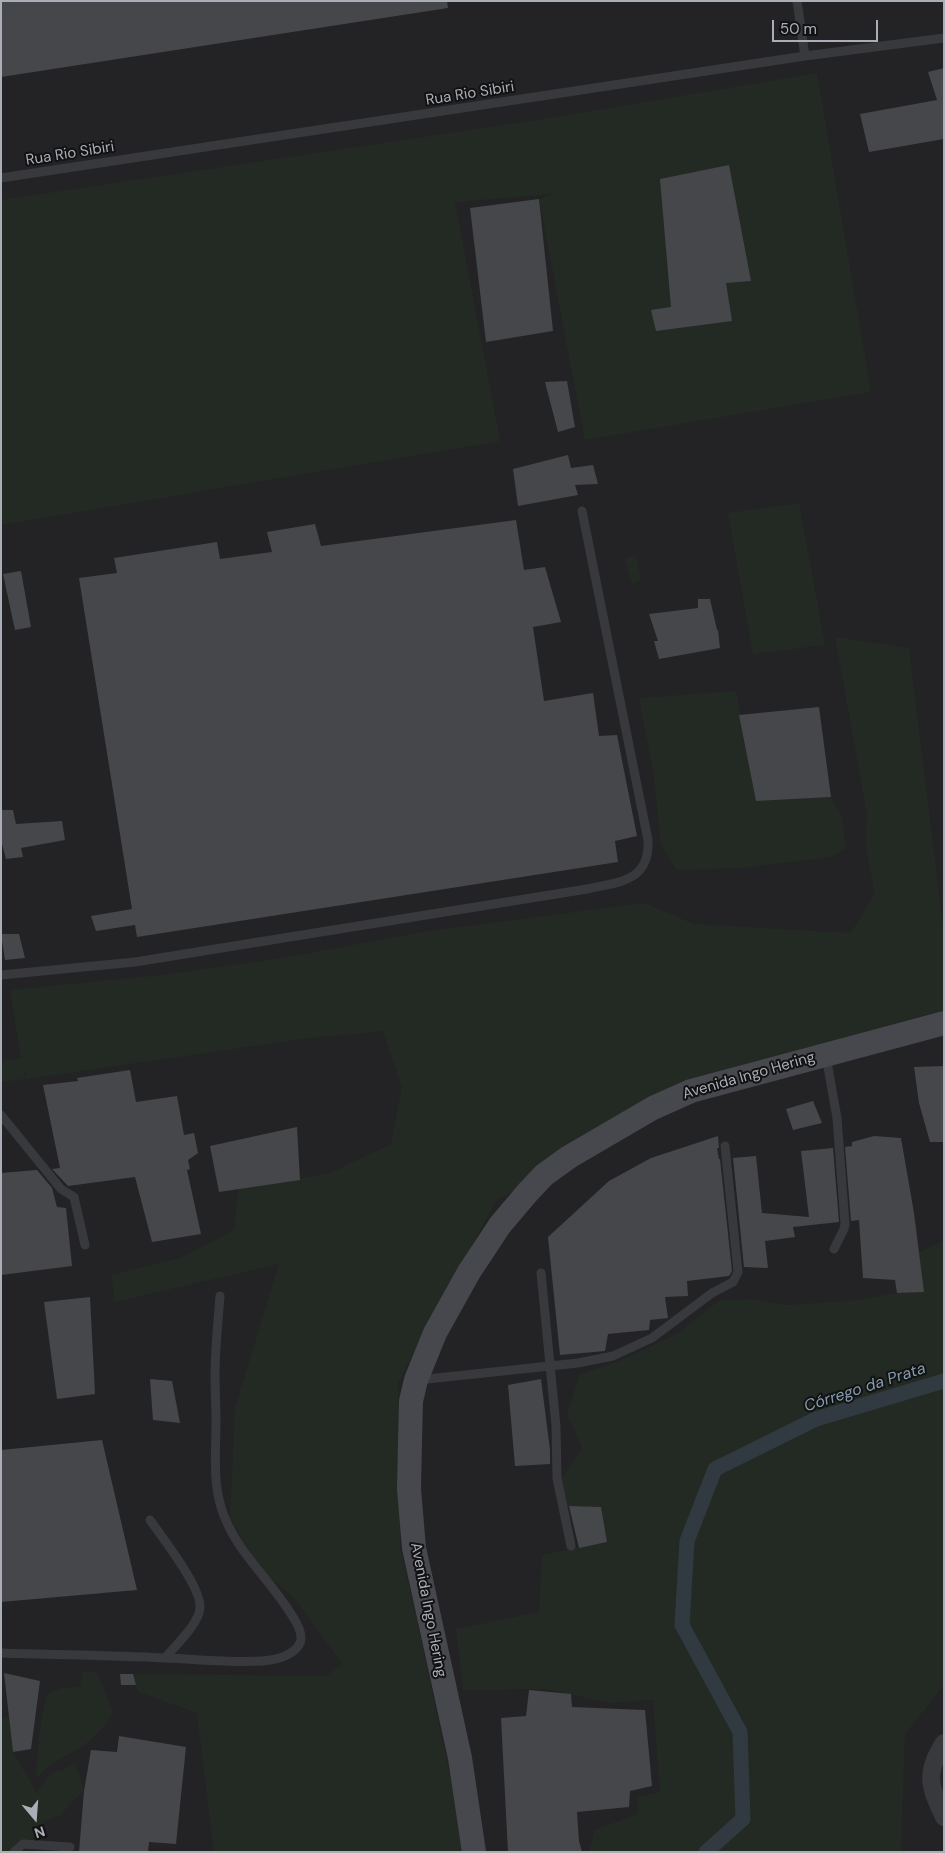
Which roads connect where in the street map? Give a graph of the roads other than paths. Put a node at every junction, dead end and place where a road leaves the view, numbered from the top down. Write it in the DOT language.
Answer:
graph roads {
  1 [pos="796,1"];
  2 [pos="944,38"];
  3 [pos="805,56"];
  4 [pos="1,178"];
  5 [pos="582,511"];
  6 [pos="1,975"];
  7 [pos="944,1023"];
  8 [pos="826,1054"];
  9 [pos="1,1115"];
  10 [pos="725,1146"];
  11 [pos="85,1245"];
  12 [pos="834,1249"];
  13 [pos="541,1273"];
  14 [pos="220,1296"];
  15 [pos="550,1366"];
  16 [pos="416,1380"];
  17 [pos="150,1520"];
  18 [pos="571,1546"];
  19 [pos="1,1653"];
  20 [pos="165,1658"];
  21 [pos="944,1743"];
  22 [pos="944,1817"];
  23 [pos="70,1847"];
  24 [pos="14,1852"];
  25 [pos="474,1852"];
  1 -- 3 [label="lane"];
  2 -- 3 [label="lane, Rua Rio Sibiri"];
  3 -- 4 [label="lane, Rua Rio Sibiri"];
  5 -- 6 [label="lane"];
  7 -- 8 [label="main road, Avenida Ingo Hering"];
  8 -- 12 [label="lane"];
  8 -- 16 [label="main road, Avenida Ingo Hering"];
  9 -- 11 [label="lane"];
  10 -- 15 [label="lane"];
  13 -- 15 [label="lane"];
  14 -- 20 [label="lane"];
  15 -- 16 [label="lane"];
  15 -- 18 [label="lane"];
  16 -- 25 [label="main road, Avenida Ingo Hering"];
  17 -- 20 [label="lane"];
  19 -- 20 [label="lane"];
  21 -- 22 [label="street"];
  23 -- 24 [label="lane"];
}
